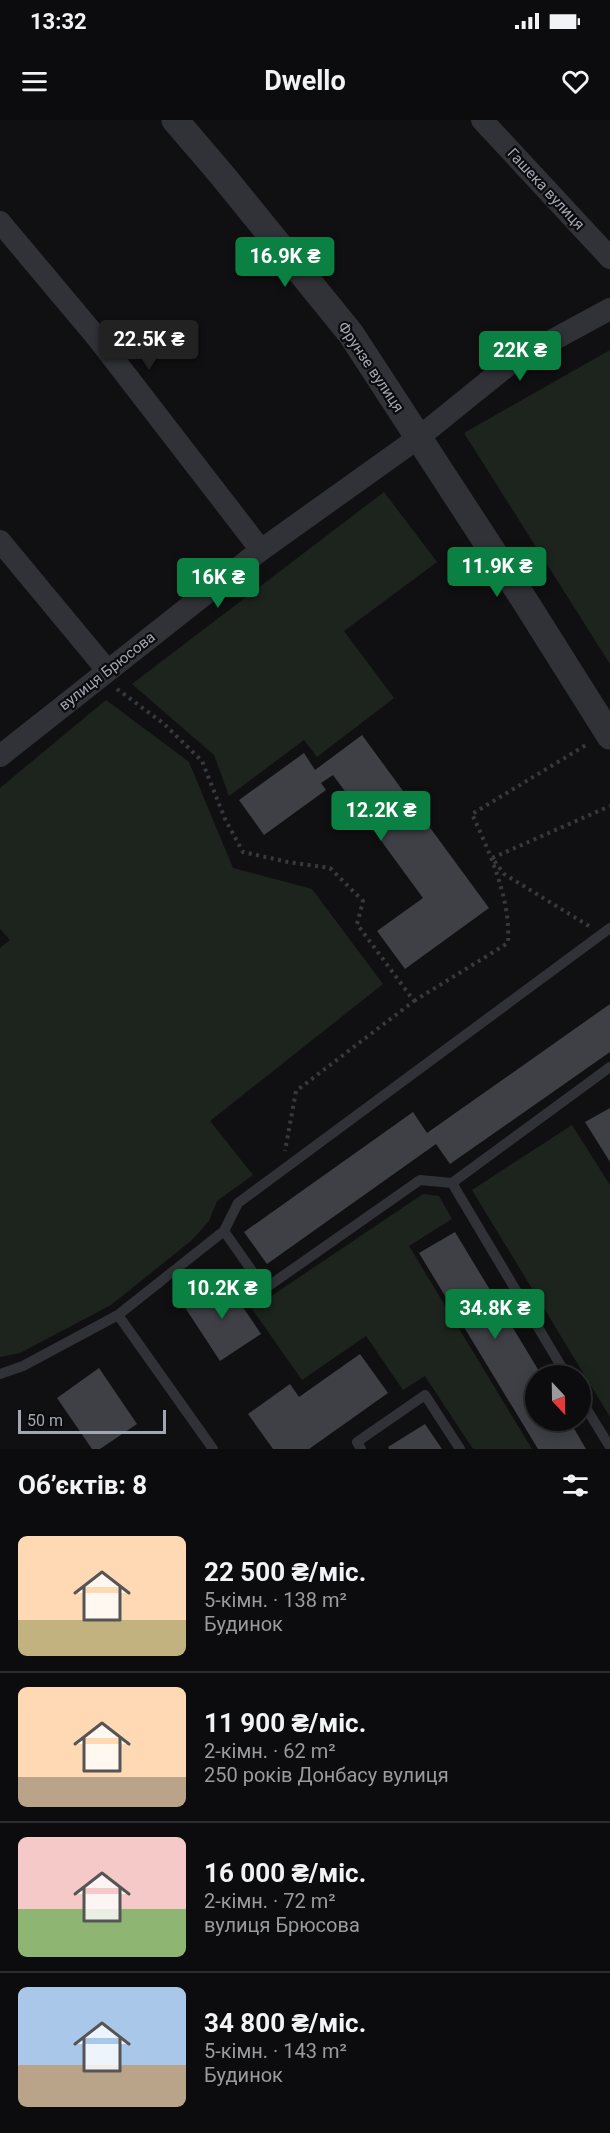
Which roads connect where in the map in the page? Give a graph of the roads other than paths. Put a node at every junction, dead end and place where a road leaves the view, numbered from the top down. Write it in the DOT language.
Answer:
graph roads {
  1 [pos="175,120"];
  2 [pos="482,120"];
  3 [pos="0,222"];
  4 [pos="610,258"];
  5 [pos="610,309"];
  6 [pos="418,438"];
  7 [pos="0,541"];
  8 [pos="261,550"];
  9 [pos="103,673"];
  10 [pos="598,741"];
  11 [pos="0,756"];
  12 [pos="606,931"];
  13 [pos="610,1067"];
  14 [pos="452,1183"];
  15 [pos="224,1231"];
  16 [pos="118,1315"];
  17 [pos="560,1365"];
  18 [pos="0,1374"];
  19 [pos="591,1416"];
  20 [pos="610,1447"];
  21 [pos="213,1449"];
  22 [pos="361,1449"];
  23 [pos="460,1449"];
  1 -- 6 [label="street, Фрунзе вулиця"];
  2 -- 4 [label="street, Гашека вулиця"];
  3 -- 8 [label="street"];
  5 -- 6 [label="street"];
  6 -- 8 [label="street, вулиця Брюсова"];
  6 -- 10 [label="street, Фрунзе вулиця"];
  7 -- 9 [label="street"];
  8 -- 9 [label="street, вулиця Брюсова"];
  9 -- 11 [label="street, вулиця Брюсова"];
  12 -- 15 [label="lane"];
  13 -- 14 [label="lane"];
  14 -- 15 [label="lane"];
  14 -- 17 [label="lane"];
  15 -- 16 [label="lane"];
  16 -- 18 [label="lane"];
  16 -- 21 [label="lane"];
  19 -- 20 [label="lane"];
  22 -- 23 [label="lane"];
}
